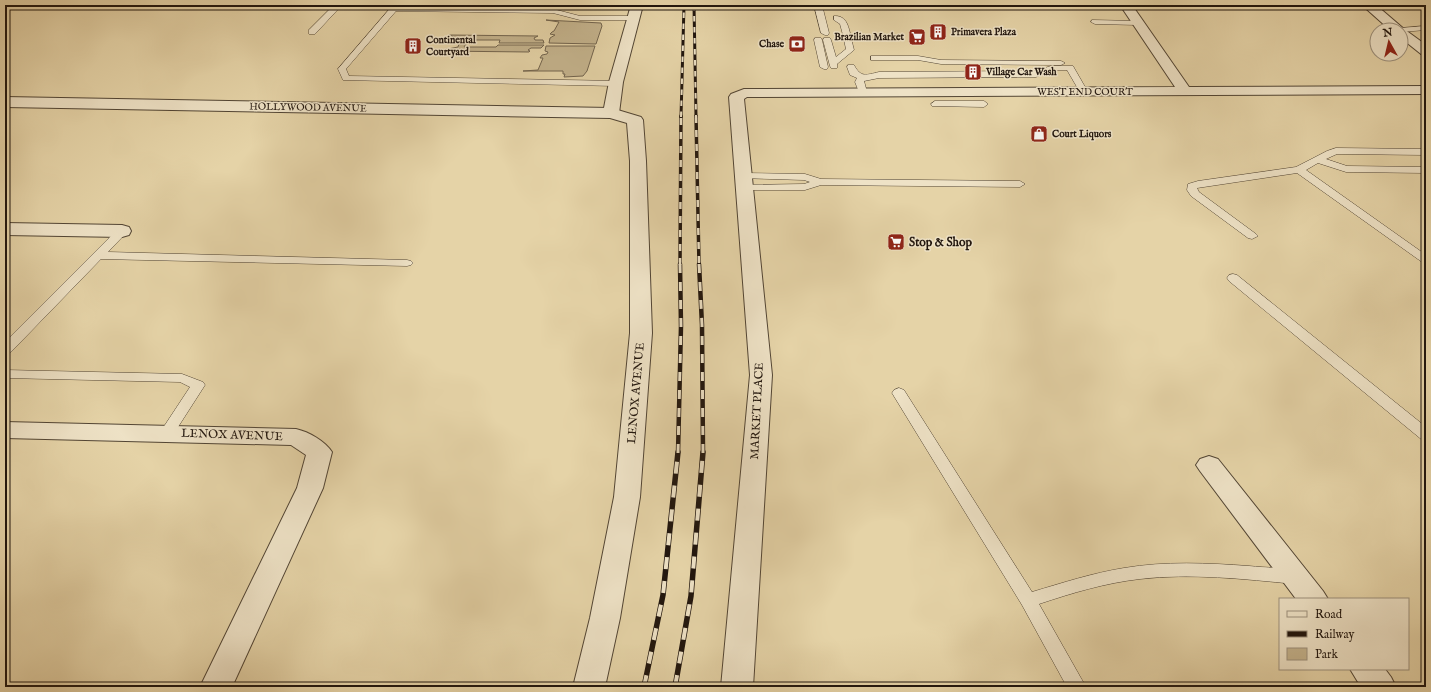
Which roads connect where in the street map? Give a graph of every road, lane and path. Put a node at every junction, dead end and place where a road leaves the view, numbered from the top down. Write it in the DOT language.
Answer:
graph roads {
  1 [pos="338,5"];
  2 [pos="636,5"];
  3 [pos="818,5"];
  4 [pos="1126,5"];
  5 [pos="1368,5"];
  6 [pos="395,7"];
  7 [pos="632,18"];
  8 [pos="813,18"];
  9 [pos="833,20"];
  10 [pos="1095,22"];
  11 [pos="1138,22"];
  12 [pos="1388,22"];
  13 [pos="1426,28"];
  14 [pos="1409,30"];
  15 [pos="312,32"];
  16 [pos="1409,36"];
  17 [pos="838,45"];
  18 [pos="1423,46"];
  19 [pos="841,56"];
  20 [pos="874,58"];
  21 [pos="1050,65"];
  22 [pos="824,66"];
  23 [pos="851,67"];
  24 [pos="863,67"];
  25 [pos="865,82"];
  26 [pos="616,83"];
  27 [pos="1426,90"];
  28 [pos="1185,91"];
  29 [pos="1084,92"];
  30 [pos="744,93"];
  31 [pos="5,102"];
  32 [pos="26,103"];
  33 [pos="935,104"];
  34 [pos="984,104"];
  35 [pos="611,113"];
  36 [pos="5,114"];
  37 [pos="1426,152"];
  38 [pos="1318,160"];
  39 [pos="1299,170"];
  40 [pos="1426,170"];
  41 [pos="743,182"];
  42 [pos="1020,184"];
  43 [pos="5,229"];
  44 [pos="122,231"];
  45 [pos="1252,236"];
  46 [pos="98,255"];
  47 [pos="1426,260"];
  48 [pos="406,263"];
  49 [pos="1233,278"];
  50 [pos="5,350"];
  51 [pos="5,374"];
  52 [pos="899,393"];
  53 [pos="5,430"];
  54 [pos="166,434"];
  55 [pos="1426,435"];
  56 [pos="1209,465"];
  57 [pos="1297,577"];
  58 [pos="1312,598"];
  59 [pos="1028,600"];
  60 [pos="1367,670"];
  61 [pos="216,687"];
  62 [pos="589,687"];
  63 [pos="737,687"];
  64 [pos="1077,687"];
  65 [pos="1380,687"];
  1 -- 15 [label="lane"];
  2 -- 7 [label="street"];
  3 -- 19 [label="lane"];
  4 -- 11 [label="street"];
  5 -- 12 [label="street"];
  6 -- 7 [label="lane"];
  6 -- 26 [label="lane"];
  7 -- 26 [label="street"];
  8 -- 22 [label="lane"];
  9 -- 19 [label="lane"];
  10 -- 11 [label="lane"];
  11 -- 28 [label="street"];
  13 -- 14 [label="lane"];
  16 -- 18 [label="street"];
  17 -- 19 [label="lane"];
  20 -- 21 [label="lane"];
  21 -- 25 [label="lane"];
  21 -- 29 [label="lane"];
  23 -- 25 [label="lane"];
  24 -- 25 [label="lane"];
  25 -- 29 [label="street, WEST END COURT"];
  25 -- 30 [label="street, WEST END COURT"];
  26 -- 35 [label="street"];
  27 -- 28 [label="street, WEST END COURT"];
  28 -- 29 [label="street, WEST END COURT"];
  30 -- 41 [label="street, MARKET PLACE"];
  31 -- 32 [label="street, HOLLYWOOD AVENUE"];
  32 -- 35 [label="street, HOLLYWOOD AVENUE"];
  32 -- 36 [label="street"];
  33 -- 34 [label="lane"];
  35 -- 62 [label="street, LENOX AVENUE"];
  37 -- 38 [label="lane"];
  38 -- 39 [label="lane"];
  38 -- 40 [label="lane"];
  39 -- 45 [label="lane"];
  39 -- 47 [label="lane"];
  41 -- 42 [label="lane"];
  41 -- 63 [label="street, MARKET PLACE"];
  43 -- 44 [label="street"];
  44 -- 46 [label="lane"];
  46 -- 48 [label="lane"];
  46 -- 50 [label="lane"];
  49 -- 55 [label="lane"];
  51 -- 54 [label="lane"];
  52 -- 59 [label="lane"];
  53 -- 54 [label="street, LENOX AVENUE"];
  54 -- 61 [label="street, LENOX AVENUE"];
  56 -- 57 [label="street"];
  57 -- 58 [label="street"];
  57 -- 59 [label="lane"];
  59 -- 64 [label="lane"];
  60 -- 65 [label="street"];
}
